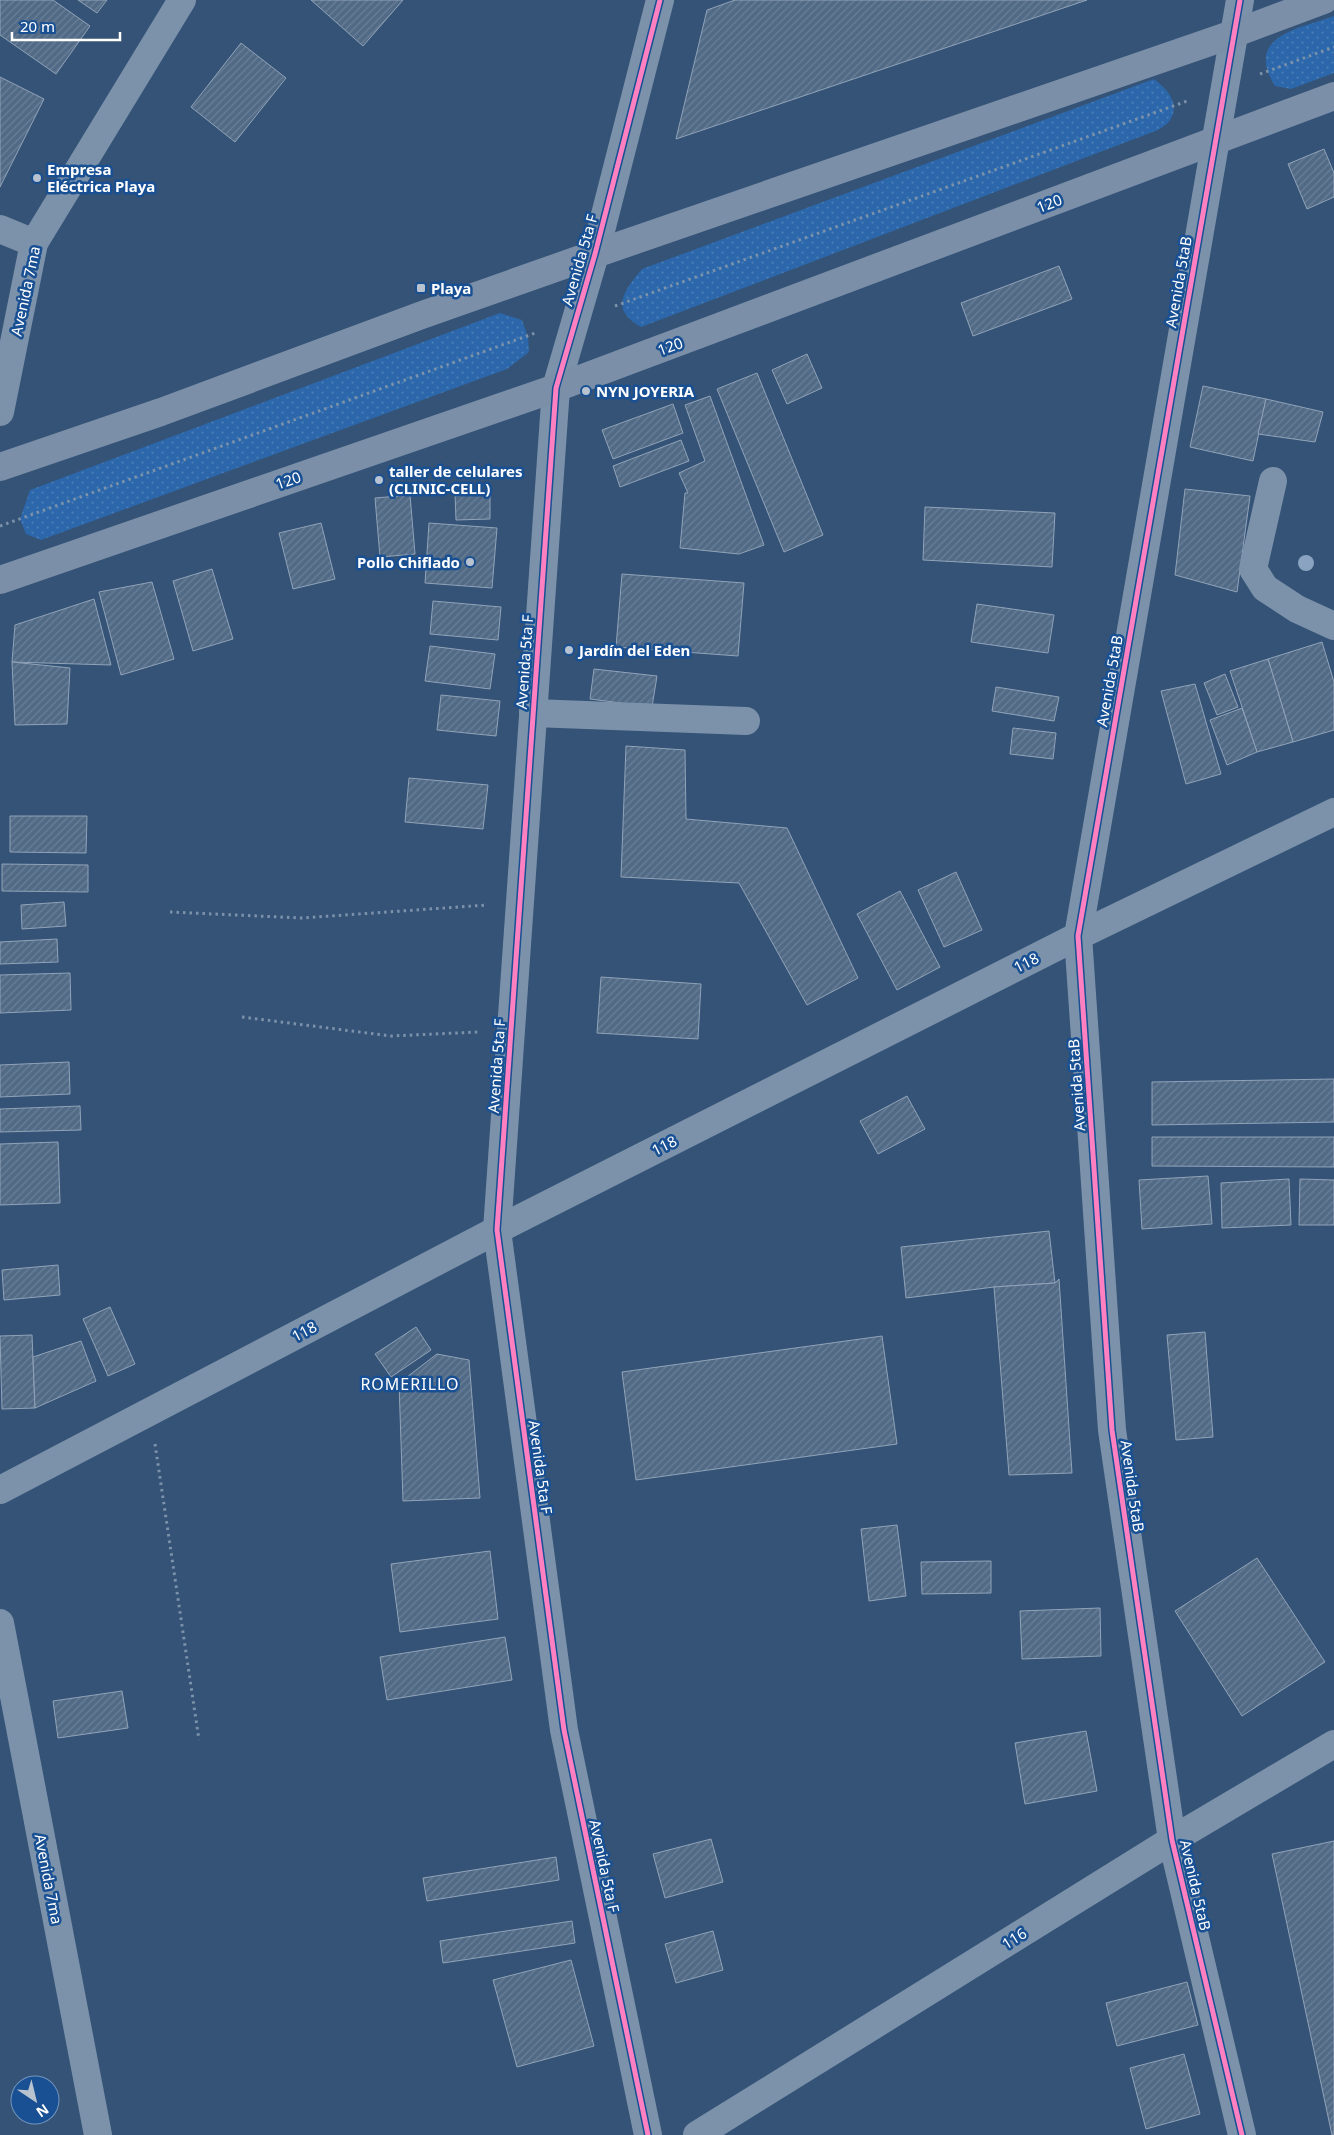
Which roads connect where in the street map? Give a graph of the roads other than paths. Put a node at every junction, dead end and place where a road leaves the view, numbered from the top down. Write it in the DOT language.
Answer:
graph roads {
  1 [pos="182,0"];
  2 [pos="660,0"];
  3 [pos="1240,0"];
  4 [pos="1324,0"];
  5 [pos="1233,34"];
  6 [pos="1334,96"];
  7 [pos="1215,140"];
  8 [pos="0,229"];
  9 [pos="34,243"];
  10 [pos="595,254"];
  11 [pos="556,388"];
  12 [pos="0,412"];
  13 [pos="0,467"];
  14 [pos="1273,481"];
  15 [pos="0,580"];
  16 [pos="1334,626"];
  17 [pos="533,713"];
  18 [pos="746,721"];
  19 [pos="1334,812"];
  20 [pos="1078,936"];
  21 [pos="497,1230"];
  22 [pos="0,1490"];
  23 [pos="0,1623"];
  24 [pos="1334,1744"];
  25 [pos="1172,1840"];
  26 [pos="98,2135"];
  27 [pos="648,2135"];
  28 [pos="697,2135"];
  29 [pos="1242,2135"];
  1 -- 9 [label="street, Avenida 7ma"];
  2 -- 10 [label="street, Avenida 5ta F"];
  3 -- 5 [label="street, Avenida 5taB"];
  4 -- 5 [label="main road"];
  5 -- 7 [label="street, Avenida 5taB"];
  5 -- 10 [label="main road"];
  6 -- 7 [label="main road, 120"];
  7 -- 11 [label="main road, 120"];
  7 -- 20 [label="street, Avenida 5taB"];
  8 -- 9 [label="street"];
  9 -- 12 [label="street, Avenida 7ma"];
  10 -- 11 [label="street, Avenida 5ta F"];
  10 -- 13 [label="main road"];
  11 -- 15 [label="main road, 120"];
  11 -- 17 [label="street, Avenida 5ta F"];
  14 -- 16 [label="street"];
  17 -- 18 [label="street"];
  17 -- 21 [label="street, Avenida 5ta F"];
  19 -- 20 [label="street, 118"];
  20 -- 21 [label="street, 118"];
  20 -- 25 [label="street, Avenida 5taB"];
  21 -- 22 [label="street, 118"];
  21 -- 27 [label="street, Avenida 5ta F"];
  23 -- 26 [label="street, Avenida 7ma"];
  24 -- 25 [label="street, 116"];
  25 -- 28 [label="street, 116"];
  25 -- 29 [label="street, Avenida 5taB"];
}
